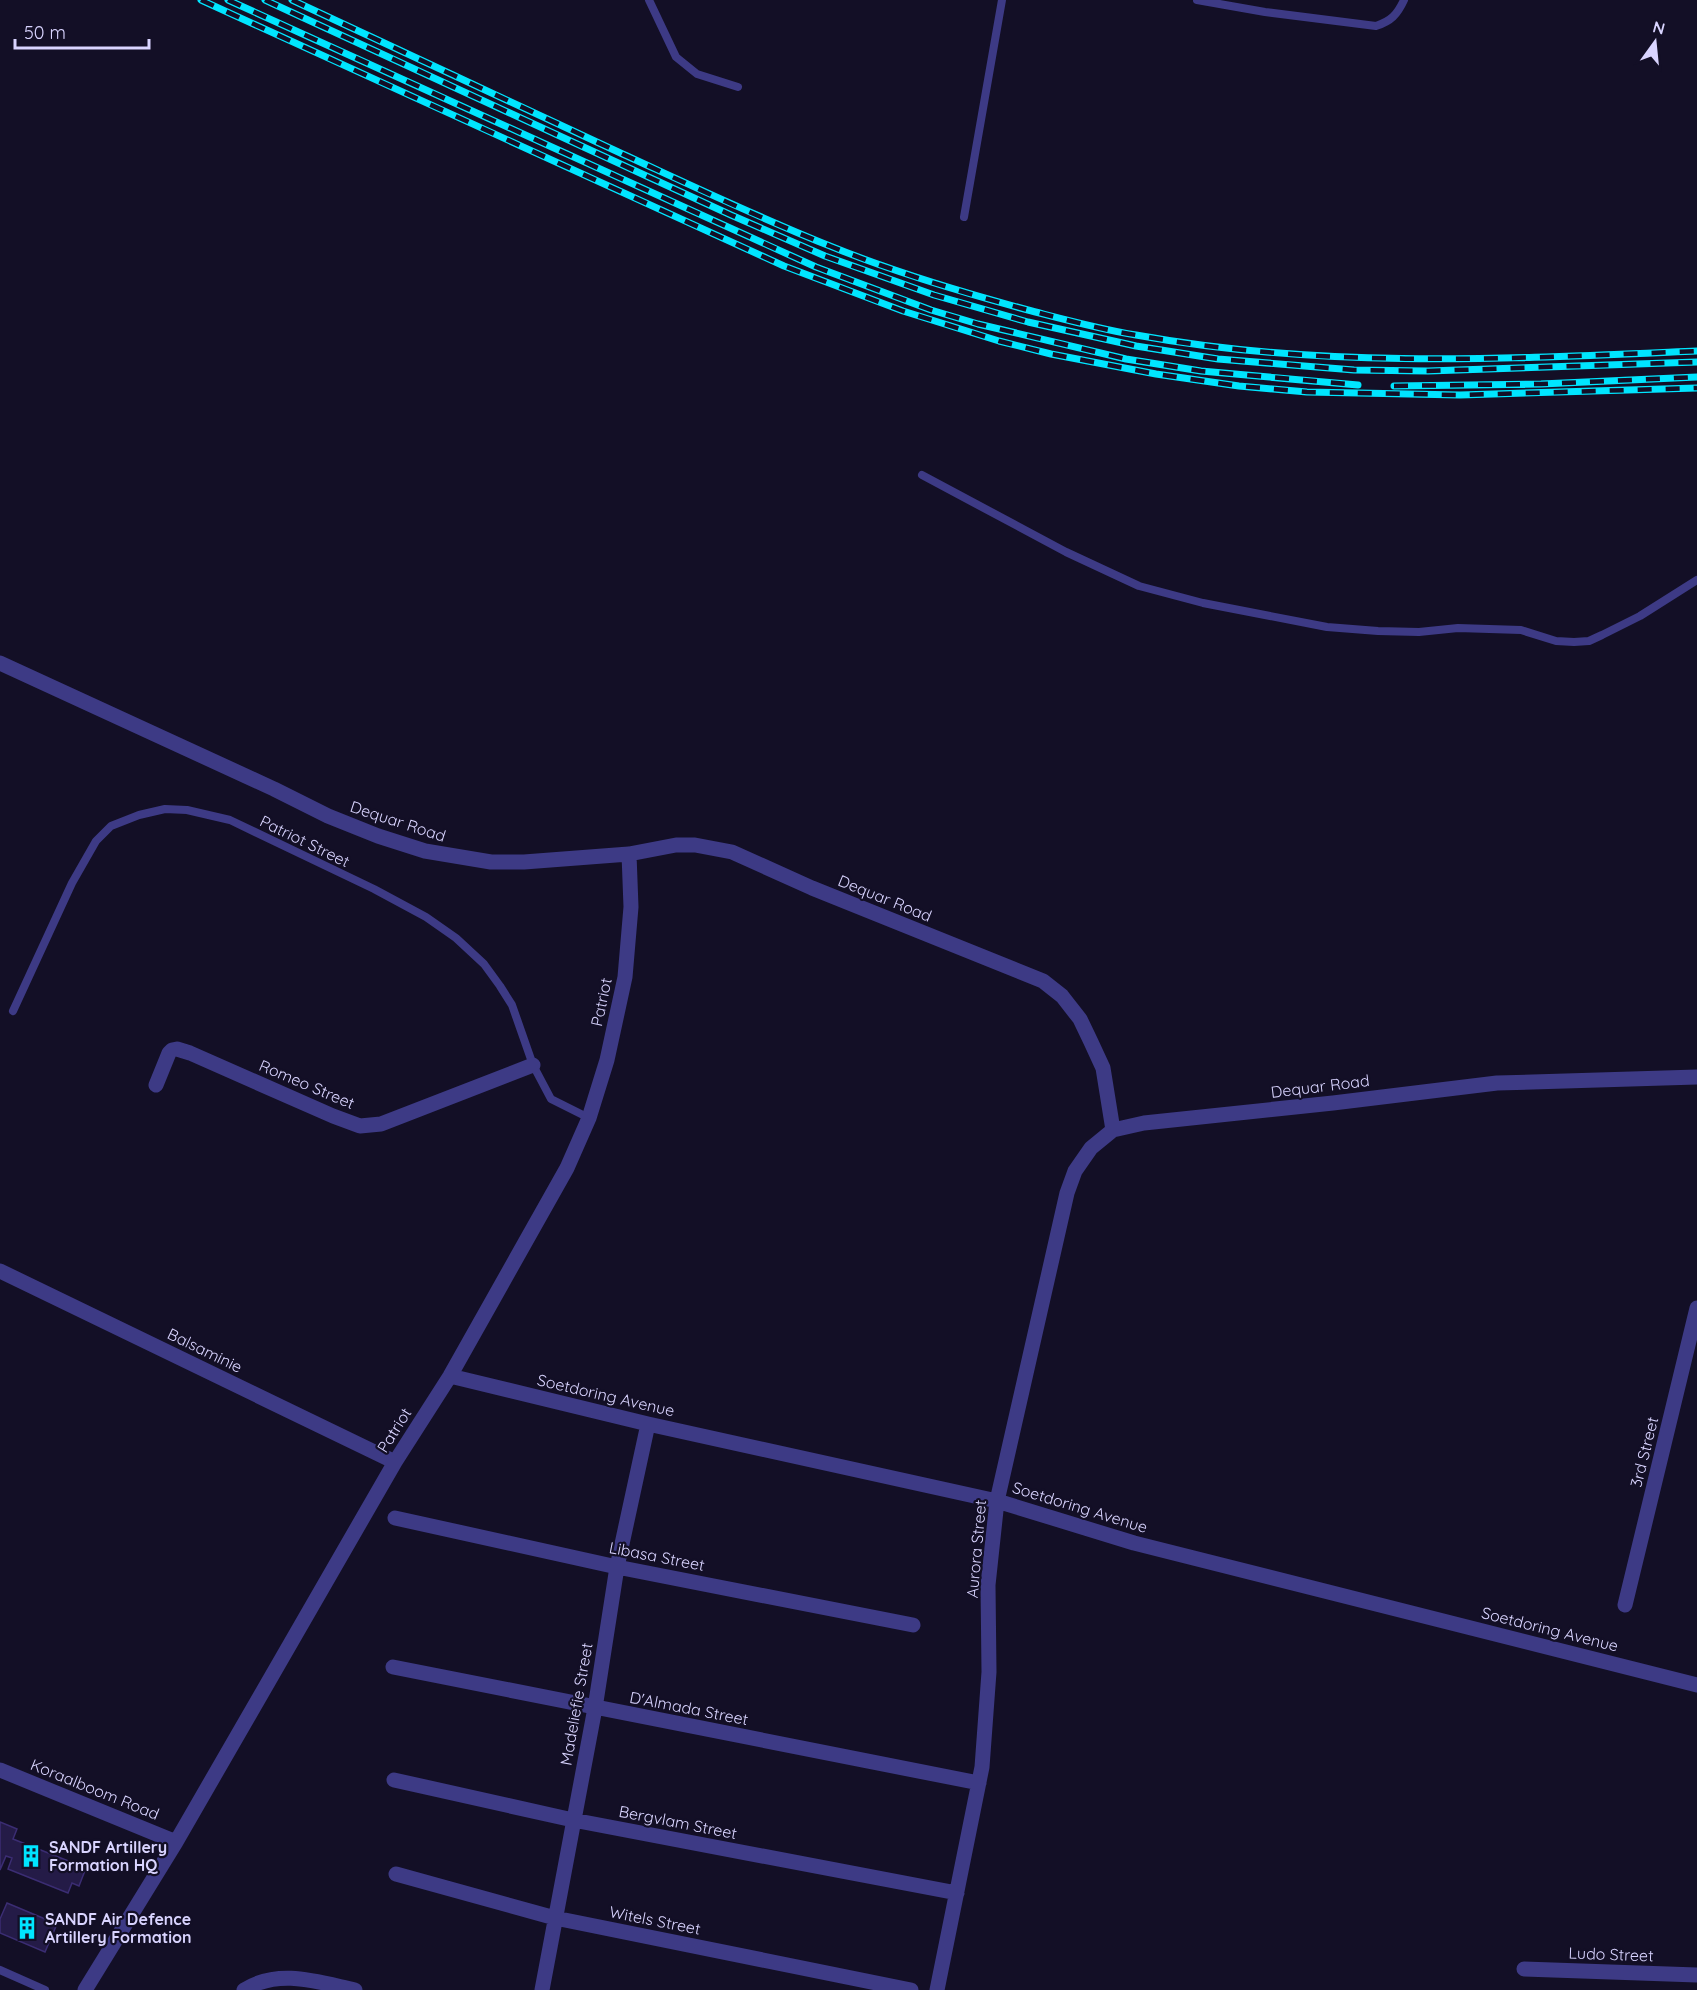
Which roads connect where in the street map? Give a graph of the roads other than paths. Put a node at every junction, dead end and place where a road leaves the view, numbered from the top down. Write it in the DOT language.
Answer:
graph roads {
  1 [pos="649,0"];
  2 [pos="1002,0"];
  3 [pos="1197,0"];
  4 [pos="1404,0"];
  5 [pos="738,87"];
  6 [pos="964,217"];
  7 [pos="922,475"];
  8 [pos="1697,579"];
  9 [pos="0,663"];
  10 [pos="629,854"];
  11 [pos="13,1011"];
  12 [pos="533,1065"];
  13 [pos="1697,1077"];
  14 [pos="156,1085"];
  15 [pos="589,1118"];
  16 [pos="1113,1130"];
  17 [pos="0,1271"];
  18 [pos="1697,1308"];
  19 [pos="450,1376"];
  20 [pos="648,1424"];
  21 [pos="395,1462"];
  22 [pos="997,1501"];
  23 [pos="395,1518"];
  24 [pos="617,1567"];
  25 [pos="1625,1605"];
  26 [pos="914,1625"];
  27 [pos="393,1666"];
  28 [pos="1697,1685"];
  29 [pos="594,1708"];
  30 [pos="0,1770"];
  31 [pos="394,1780"];
  32 [pos="979,1783"];
  33 [pos="573,1820"];
  34 [pos="176,1842"];
  35 [pos="396,1874"];
  36 [pos="957,1893"];
  37 [pos="555,1918"];
  38 [pos="1524,1969"];
  39 [pos="0,1970"];
  40 [pos="1697,1975"];
  41 [pos="45,1990"];
  42 [pos="85,1990"];
  43 [pos="244,1990"];
  44 [pos="355,1990"];
  45 [pos="542,1990"];
  46 [pos="911,1990"];
  47 [pos="937,1990"];
  1 -- 5 [label="lane"];
  2 -- 6 [label="lane"];
  3 -- 4 [label="lane"];
  7 -- 8 [label="lane"];
  9 -- 10 [label="street, Dequar Road"];
  10 -- 15 [label="street, Patriot"];
  10 -- 16 [label="street, Dequar Road"];
  11 -- 12 [label="lane, Patriot Street"];
  12 -- 14 [label="street, Romeo Street"];
  12 -- 15 [label="lane, Patriot Street"];
  13 -- 16 [label="street, Dequar Road"];
  15 -- 19 [label="street, Patriot"];
  16 -- 22 [label="street, Aurora Street"];
  17 -- 21 [label="street, Balsaminie"];
  18 -- 25 [label="street, 3rd Street"];
  19 -- 20 [label="street, Soetdoring Avenue"];
  19 -- 21 [label="street, Patriot"];
  20 -- 22 [label="street, Soetdoring Avenue"];
  20 -- 24 [label="street, Madeliefie Street"];
  21 -- 34 [label="street, Patriot"];
  22 -- 28 [label="street, Soetdoring Avenue"];
  22 -- 32 [label="street, Aurora Street"];
  23 -- 24 [label="street, Libasa Street"];
  24 -- 26 [label="street, Libasa Street"];
  24 -- 29 [label="street, Madeliefie Street"];
  27 -- 29 [label="street, D'Almada Street"];
  29 -- 32 [label="street, D'Almada Street"];
  29 -- 33 [label="street, Madeliefie Street"];
  30 -- 34 [label="street, Koraalboom Road"];
  31 -- 33 [label="street, Bergvlam Street"];
  32 -- 36 [label="street, Aurora Street"];
  33 -- 36 [label="street, Bergvlam Street"];
  33 -- 37 [label="street, Madeliefie Street"];
  34 -- 42 [label="street, Patriot"];
  35 -- 37 [label="street, Witels Street"];
  36 -- 47 [label="street, Aurora Street"];
  37 -- 45 [label="street, Madeliefie Street"];
  37 -- 46 [label="street, Witels Street"];
  38 -- 40 [label="street, Ludo Street"];
  39 -- 41 [label="lane"];
  43 -- 44 [label="street"];
}
